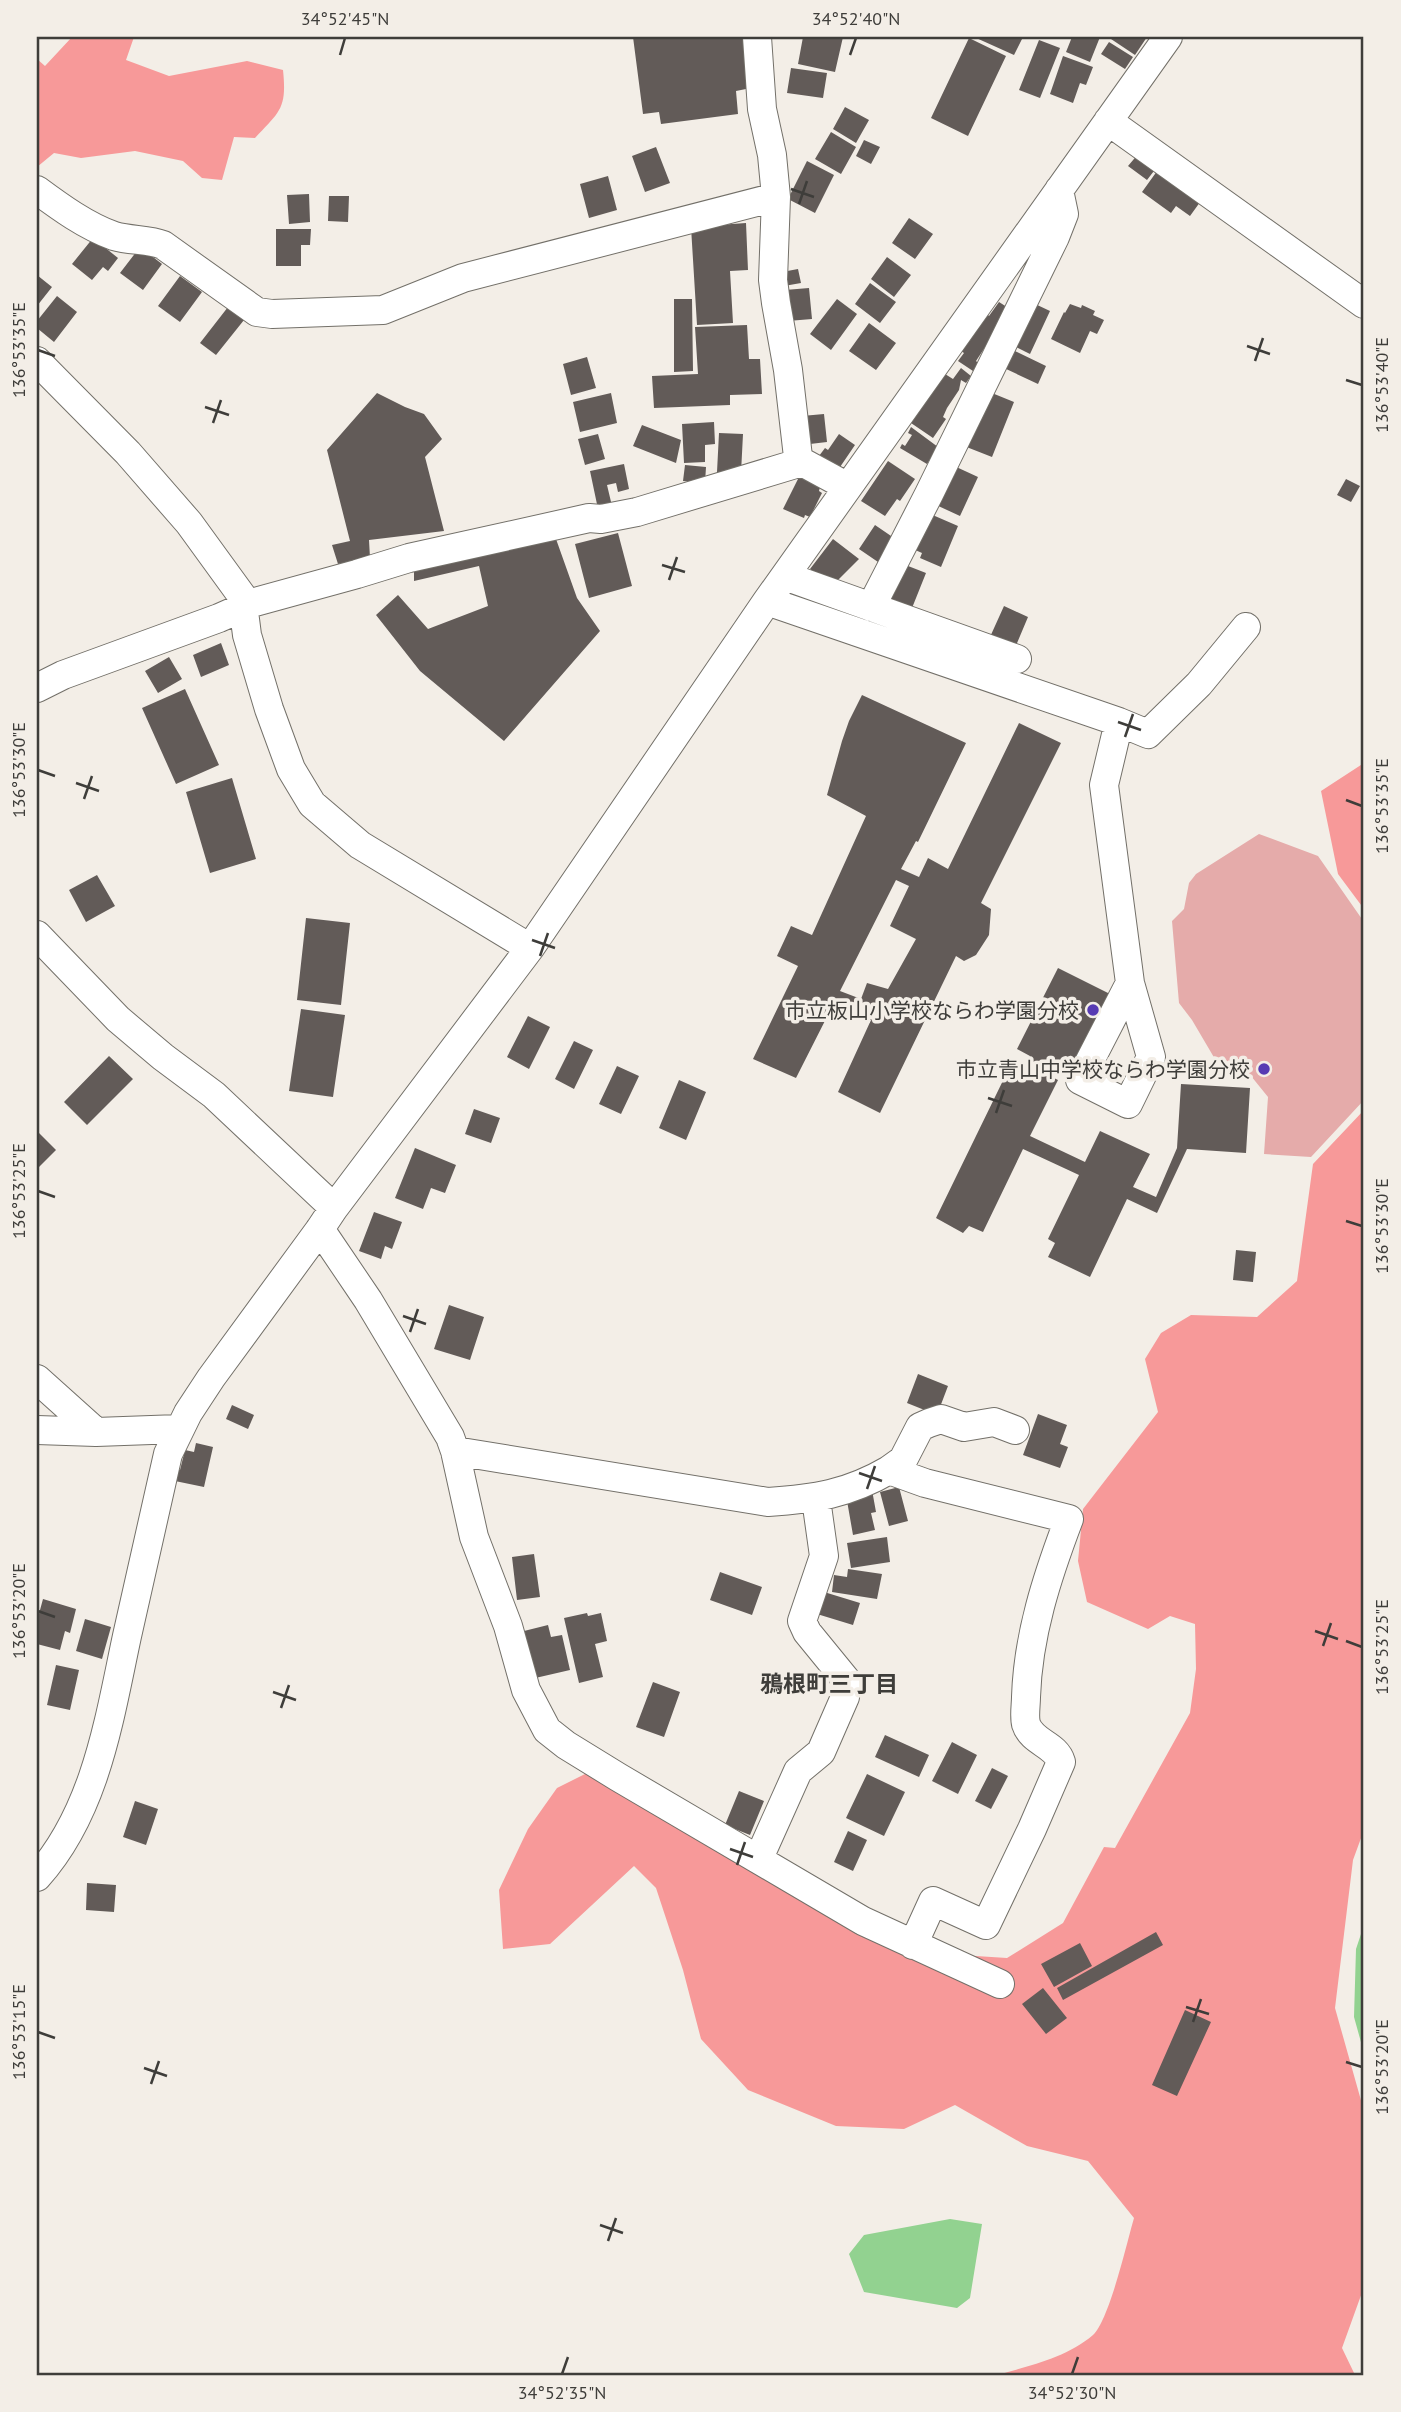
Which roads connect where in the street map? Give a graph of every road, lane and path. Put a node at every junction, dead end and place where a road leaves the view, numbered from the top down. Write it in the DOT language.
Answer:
graph roads {
  1 [pos="757,37"];
  2 [pos="1168,37"];
  3 [pos="1108,121"];
  4 [pos="37,190"];
  5 [pos="1059,190"];
  6 [pos="776,197"];
  7 [pos="1364,304"];
  8 [pos="37,361"];
  9 [pos="802,462"];
  10 [pos="848,487"];
  11 [pos="785,576"];
  12 [pos="767,601"];
  13 [pos="243,607"];
  14 [pos="870,607"];
  15 [pos="1246,627"];
  16 [pos="1017,659"];
  17 [pos="37,688"];
  18 [pos="1119,722"];
  19 [pos="37,935"];
  20 [pos="530,948"];
  21 [pos="1130,983"];
  22 [pos="327,1218"];
  23 [pos="37,1379"];
  24 [pos="179,1429"];
  25 [pos="37,1430"];
  26 [pos="1015,1430"];
  27 [pos="96,1432"];
  28 [pos="455,1451"];
  29 [pos="889,1470"];
  30 [pos="816,1499"];
  31 [pos="759,1858"];
  32 [pos="37,1877"];
  33 [pos="913,1945"];
  34 [pos="1000,1984"];
  1 -- 6 [label="street"];
  2 -- 3 [label="street"];
  3 -- 5 [label="street"];
  3 -- 7 [label="street"];
  4 -- 6 [label="street"];
  5 -- 10 [label="street"];
  5 -- 14 [label="street"];
  6 -- 9 [label="street"];
  8 -- 13 [label="street"];
  9 -- 10 [label="street"];
  9 -- 13 [label="street"];
  10 -- 11 [label="street"];
  11 -- 12 [label="street"];
  11 -- 14 [label="street"];
  12 -- 18 [label="street"];
  12 -- 20 [label="street"];
  13 -- 17 [label="street"];
  13 -- 20 [label="street"];
  14 -- 16 [label="street"];
  15 -- 18 [label="street"];
  18 -- 21 [label="street"];
  19 -- 22 [label="street"];
  20 -- 22 [label="street"];
  22 -- 24 [label="street"];
  22 -- 28 [label="street"];
  23 -- 27 [label="street"];
  24 -- 27 [label="street"];
  24 -- 32 [label="street"];
  25 -- 27 [label="street"];
  26 -- 29 [label="street"];
  28 -- 30 [label="street"];
  28 -- 31 [label="street"];
  29 -- 30 [label="street"];
  29 -- 33 [label="street"];
  30 -- 31 [label="street"];
  31 -- 33 [label="street"];
  33 -- 34 [label="street"];
}
